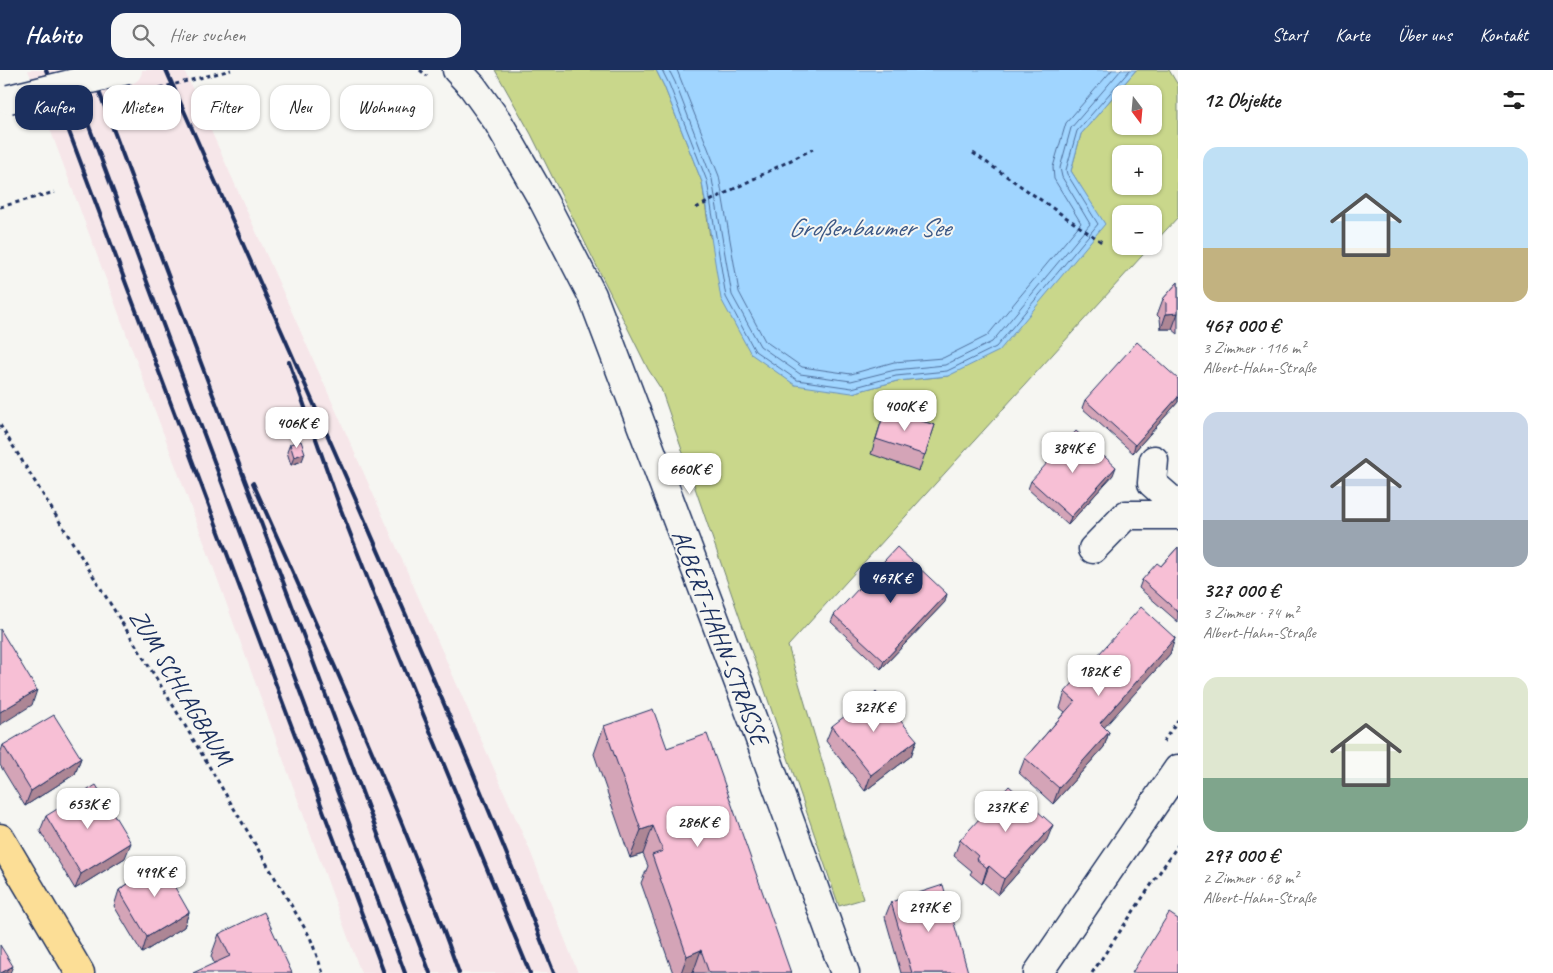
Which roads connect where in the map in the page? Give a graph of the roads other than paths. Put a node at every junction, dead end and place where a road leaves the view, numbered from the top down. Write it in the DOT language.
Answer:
graph roads {
  1 [pos="128,70"];
  2 [pos="457,70"];
  3 [pos="4,99"];
  4 [pos="1154,460"];
  5 [pos="1178,506"];
  6 [pos="1178,515"];
  7 [pos="1093,549"];
  8 [pos="1178,769"];
  9 [pos="0,838"];
  10 [pos="80,973"];
  11 [pos="844,973"];
  12 [pos="1038,973"];
  1 -- 3 [label="street, bridge"];
  2 -- 11 [label="street, ALBERT-HAHN-STRASSE"];
  4 -- 5 [label="street"];
  6 -- 7 [label="street"];
  8 -- 12 [label="street"];
  9 -- 10 [label="main road"];
}
